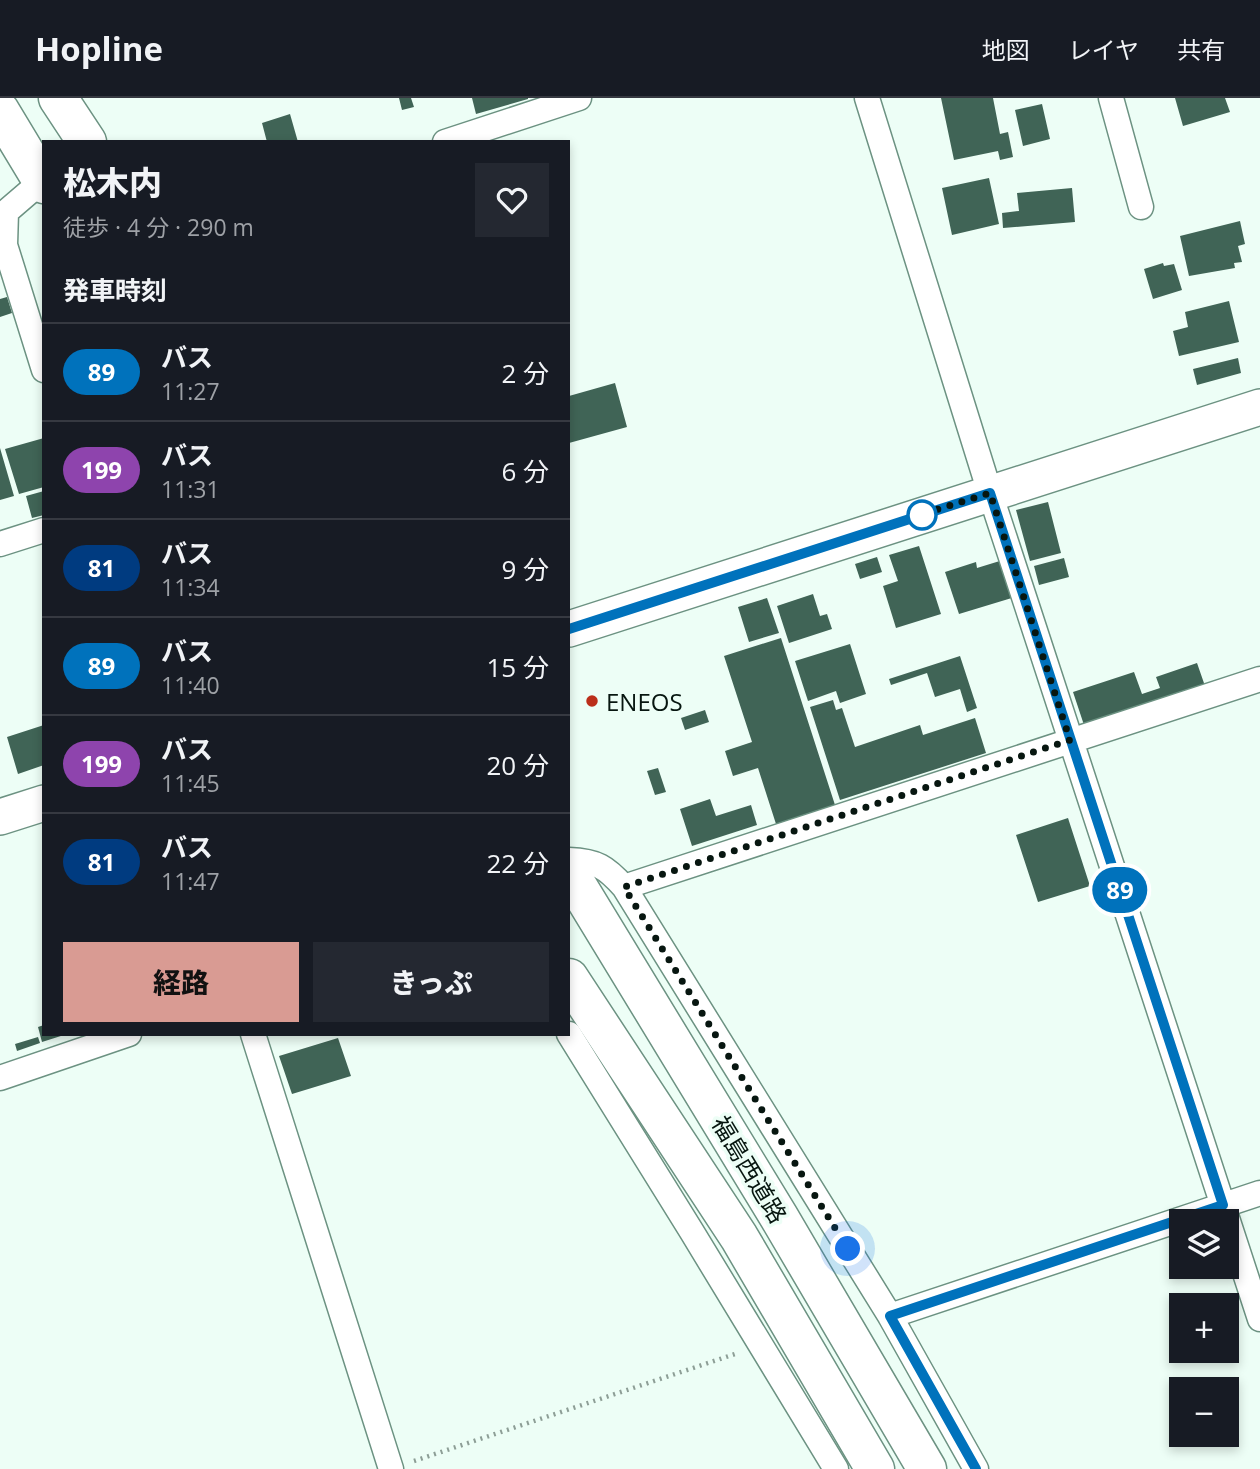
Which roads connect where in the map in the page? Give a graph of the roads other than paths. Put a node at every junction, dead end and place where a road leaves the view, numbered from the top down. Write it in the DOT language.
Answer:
graph roads {
  1 [pos="58,98"];
  2 [pos="74,98"];
  3 [pos="579,98"];
  4 [pos="867,98"];
  5 [pos="1111,98"];
  6 [pos="0,111"];
  7 [pos="87,140"];
  8 [pos="87,140"];
  9 [pos="451,140"];
  10 [pos="0,141"];
  11 [pos="42,181"];
  12 [pos="42,182"];
  13 [pos="42,184"];
  14 [pos="1142,207"];
  15 [pos="42,364"];
  16 [pos="1260,407"];
  17 [pos="990,493"];
  18 [pos="42,531"];
  19 [pos="0,544"];
  20 [pos="570,629"];
  21 [pos="1260,679"];
  22 [pos="1070,740"];
  23 [pos="42,804"];
  24 [pos="0,817"];
  25 [pos="570,860"];
  26 [pos="570,874"];
  27 [pos="624,887"];
  28 [pos="570,987"];
  29 [pos="123,1036"];
  30 [pos="254,1036"];
  31 [pos="570,1036"];
  32 [pos="0,1078"];
  33 [pos="1260,1193"];
  34 [pos="1223,1205"];
  35 [pos="890,1316"];
  36 [pos="1260,1319"];
  37 [pos="398,1467"];
  38 [pos="836,1469"];
  39 [pos="875,1469"];
  40 [pos="927,1469"];
  41 [pos="976,1469"];
  1 -- 7 [label="highway"];
  2 -- 8 [label="highway"];
  3 -- 9 [label="street"];
  4 -- 17 [label="street"];
  5 -- 14 [label="street"];
  6 -- 11 [label="highway"];
  10 -- 12 [label="highway"];
  13 -- 15 [label="street"];
  16 -- 17 [label="street"];
  17 -- 20 [label="street"];
  17 -- 22 [label="street"];
  18 -- 19 [label="street"];
  21 -- 22 [label="street"];
  22 -- 27 [label="street"];
  22 -- 34 [label="street"];
  23 -- 24 [label="street"];
  25 -- 27 [label="street"];
  26 -- 40 [label="highway, 福島西道路"];
  27 -- 35 [label="street"];
  28 -- 39 [label="highway, 福島西道路"];
  29 -- 32 [label="street"];
  30 -- 37 [label="street"];
  31 -- 38 [label="street"];
  33 -- 34 [label="street"];
  34 -- 35 [label="street"];
  34 -- 36 [label="street"];
  35 -- 41 [label="street"];
}
